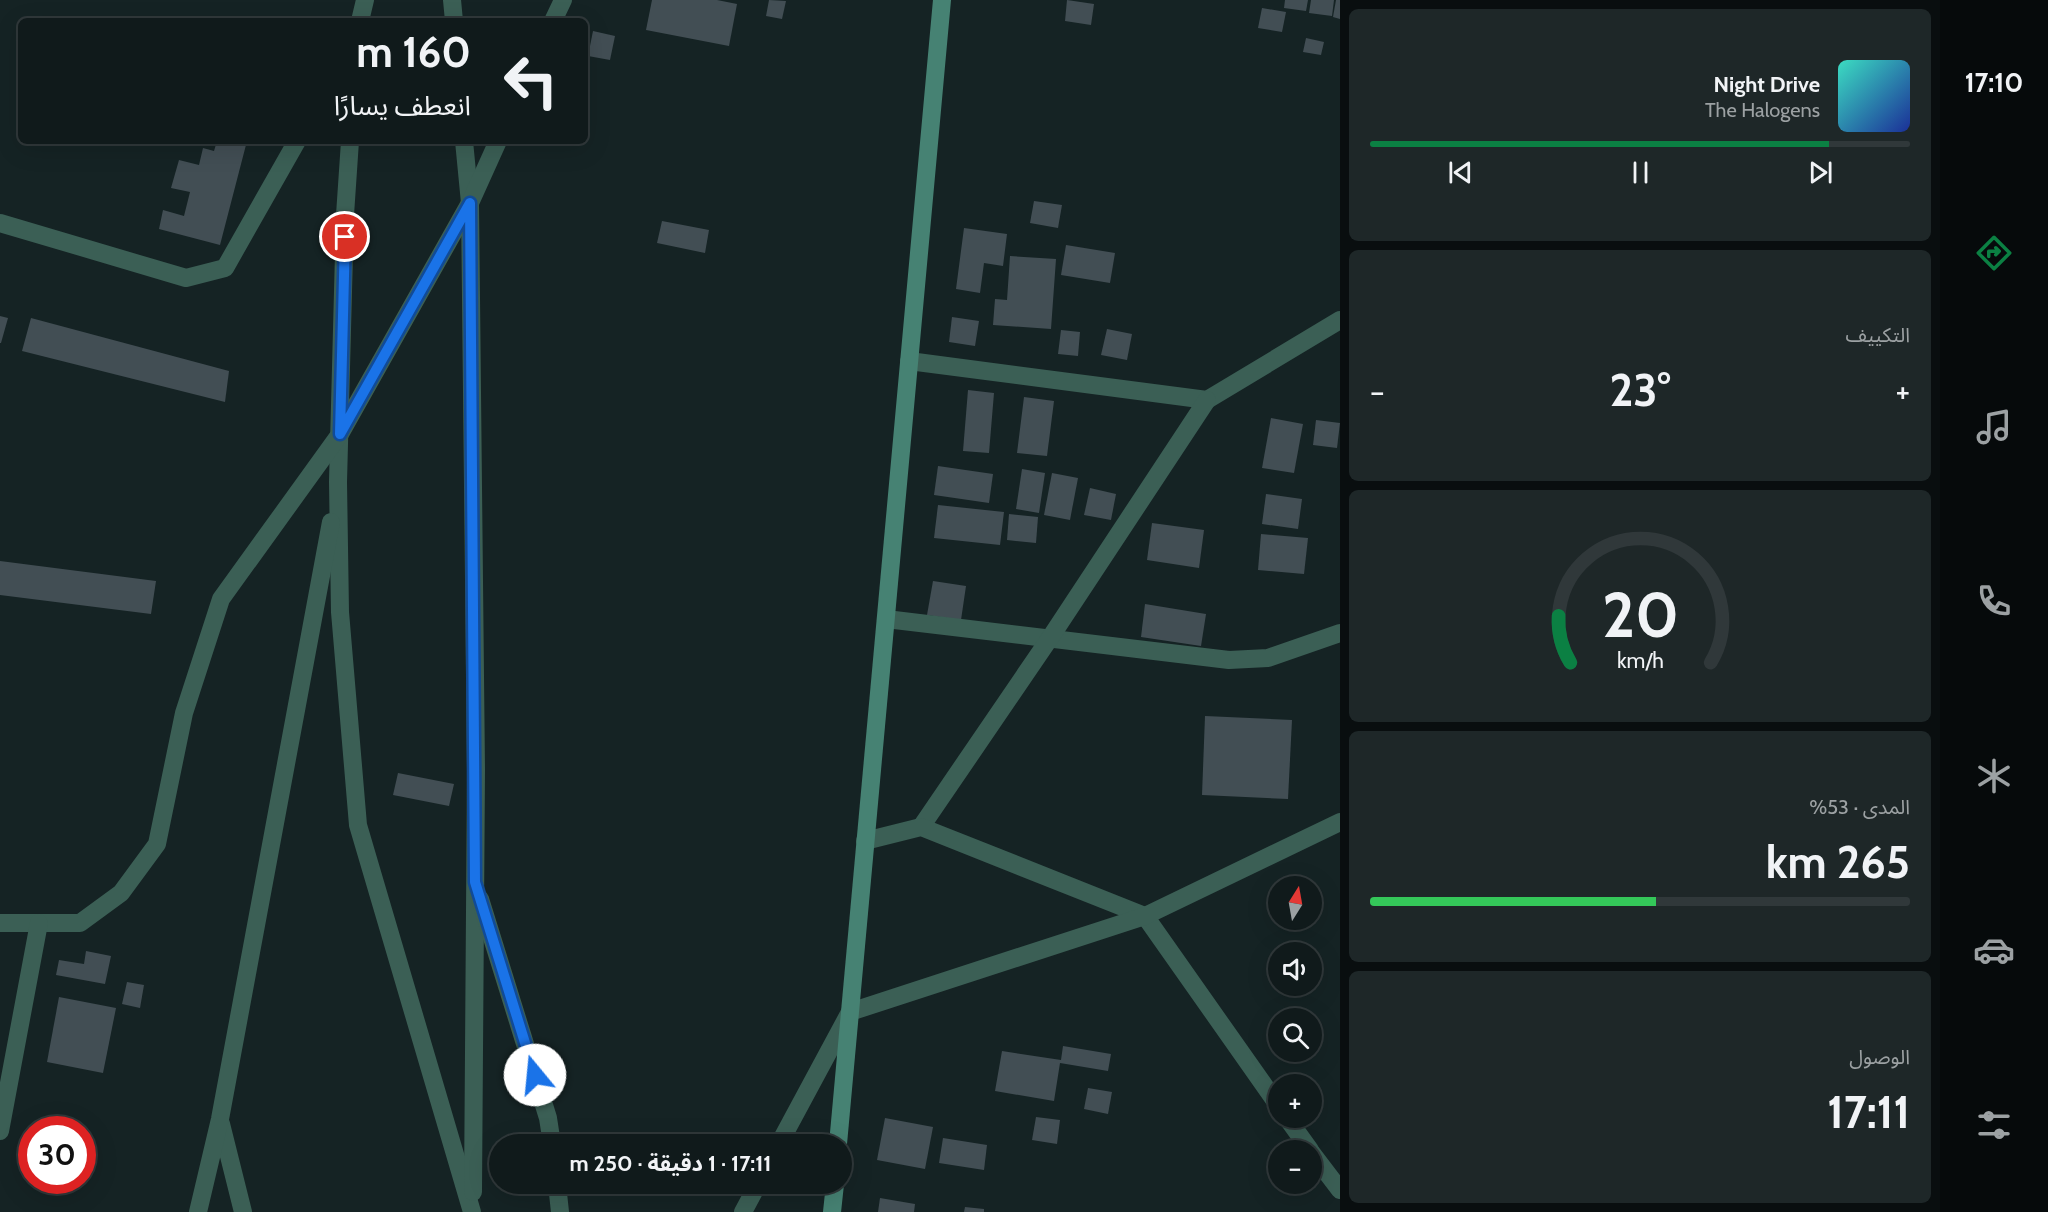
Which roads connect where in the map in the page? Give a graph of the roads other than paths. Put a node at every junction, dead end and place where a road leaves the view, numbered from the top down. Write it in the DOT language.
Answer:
graph roads {
  1 [pos="365,0"];
  2 [pos="452,0"];
  3 [pos="563,0"];
  4 [pos="942,0"];
  5 [pos="361,18"];
  6 [pos="454,18"];
  7 [pos="554,18"];
  8 [pos="295,144"];
  9 [pos="350,144"];
  10 [pos="464,144"];
  11 [pos="497,144"];
  12 [pos="470,203"];
  13 [pos="0,223"];
  14 [pos="1337,325"];
  15 [pos="909,361"];
  16 [pos="1207,400"];
  17 [pos="340,434"];
  18 [pos="338,482"];
  19 [pos="886,619"];
  20 [pos="1340,633"];
  21 [pos="1050,638"];
  22 [pos="1340,822"];
  23 [pos="921,827"];
  24 [pos="866,841"];
  25 [pos="475,882"];
  26 [pos="1145,916"];
  27 [pos="0,923"];
  28 [pos="39,923"];
  29 [pos="850,1012"];
  30 [pos="1268,1091"];
  31 [pos="220,1119"];
  32 [pos="0,1131"];
  33 [pos="550,1134"];
  34 [pos="784,1134"];
  35 [pos="839,1134"];
  36 [pos="1322,1167"];
  37 [pos="1340,1190"];
  38 [pos="558,1194"];
  39 [pos="753,1194"];
  40 [pos="834,1194"];
  41 [pos="198,1212"];
  42 [pos="243,1212"];
  43 [pos="560,1212"];
  44 [pos="743,1212"];
  45 [pos="832,1212"];
  1 -- 5 [label="street"];
  2 -- 6 [label="street"];
  3 -- 7 [label="street"];
  4 -- 15 [label="street"];
  8 -- 13 [label="street"];
  9 -- 17 [label="street"];
  10 -- 12 [label="street"];
  11 -- 12 [label="street"];
  12 -- 17 [label="street"];
  12 -- 25 [label="street"];
  14 -- 16 [label="street"];
  15 -- 16 [label="street"];
  15 -- 19 [label="street"];
  16 -- 21 [label="street"];
  17 -- 18 [label="street"];
  17 -- 28 [label="street"];
  18 -- 25 [label="street"];
  18 -- 31 [label="street"];
  19 -- 21 [label="street"];
  19 -- 24 [label="street"];
  20 -- 21 [label="street"];
  21 -- 23 [label="street"];
  22 -- 26 [label="street"];
  23 -- 24 [label="street"];
  23 -- 26 [label="street"];
  24 -- 29 [label="street"];
  25 -- 33 [label="street"];
  26 -- 29 [label="street"];
  26 -- 30 [label="street"];
  27 -- 28 [label="street"];
  28 -- 32 [label="street"];
  29 -- 34 [label="street"];
  29 -- 35 [label="street"];
  31 -- 41 [label="street"];
  31 -- 42 [label="street"];
  36 -- 37 [label="street"];
  38 -- 43 [label="street"];
  39 -- 44 [label="street"];
  40 -- 45 [label="street"];
}
